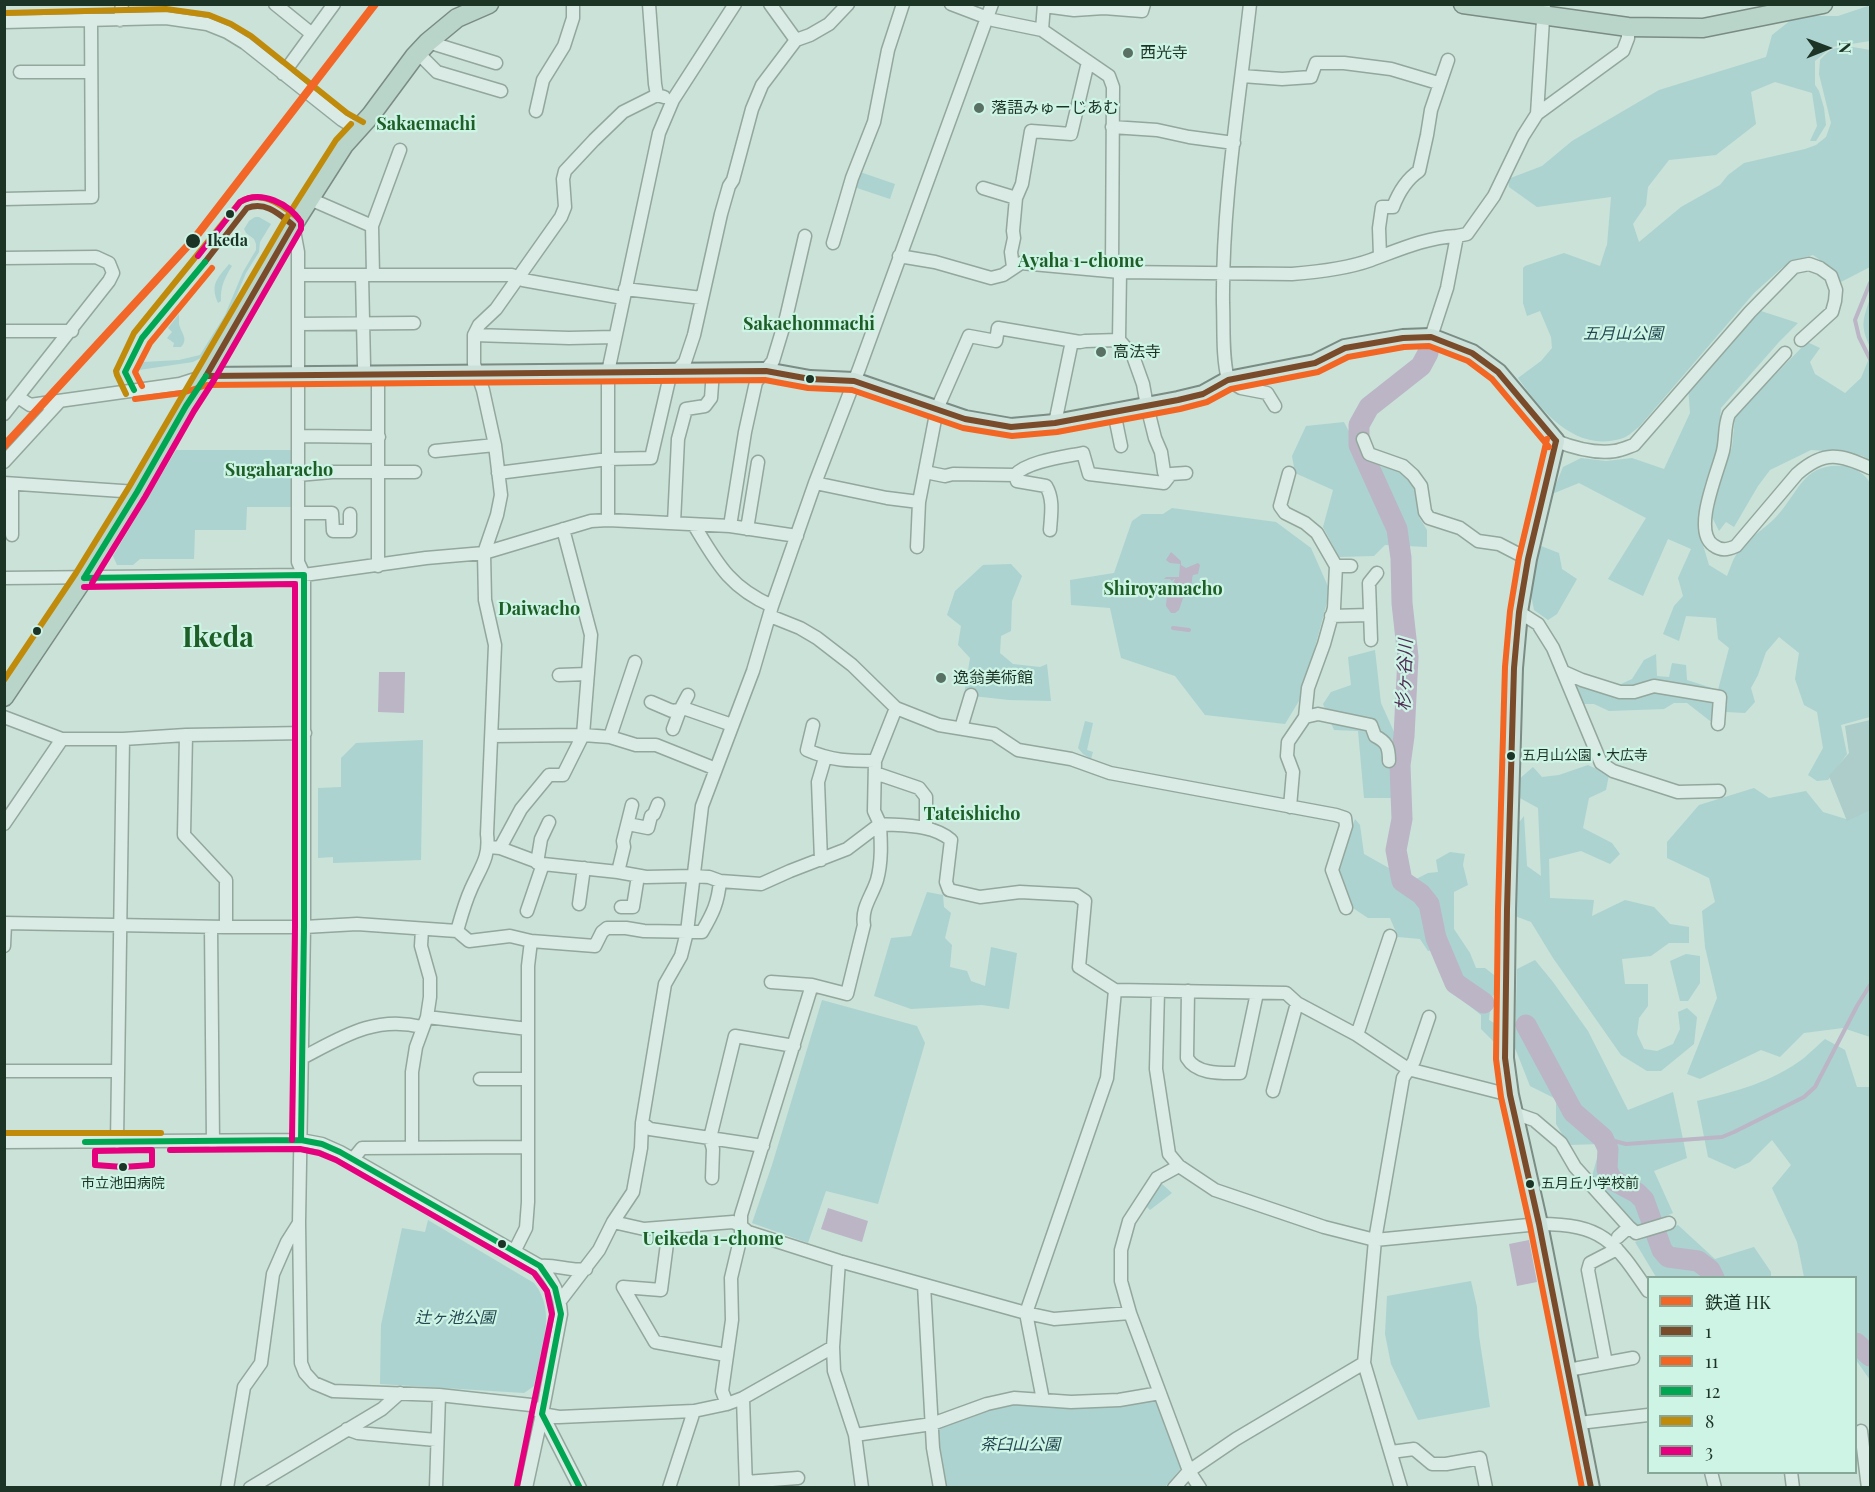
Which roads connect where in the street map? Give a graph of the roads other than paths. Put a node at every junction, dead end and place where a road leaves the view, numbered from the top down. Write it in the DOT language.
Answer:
graph roads {
  1 [pos="122,4"];
  2 [pos="275,4"];
  3 [pos="334,4"];
  4 [pos="489,4"];
  5 [pos="573,4"];
  6 [pos="649,4"];
  7 [pos="735,4"];
  8 [pos="770,4"];
  9 [pos="848,4"];
  10 [pos="903,4"];
  11 [pos="951,4"];
  12 [pos="992,4"];
  13 [pos="1144,4"];
  14 [pos="1250,4"];
  15 [pos="1463,4"];
  16 [pos="1823,4"];
  17 [pos="1044,5"];
  18 [pos="1543,10"];
  19 [pos="987,17"];
  20 [pos="91,20"];
  21 [pos="120,20"];
  22 [pos="4,22"];
  23 [pos="1628,27"];
  24 [pos="1042,30"];
  25 [pos="312,34"];
  26 [pos="796,40"];
  27 [pos="423,47"];
  28 [pos="1448,60"];
  29 [pos="1088,62"];
  30 [pos="496,63"];
  31 [pos="21,72"];
  32 [pos="91,72"];
  33 [pos="283,74"];
  34 [pos="1242,76"];
  35 [pos="1438,83"];
  36 [pos="501,91"];
  37 [pos="657,95"];
  38 [pos="673,100"];
  39 [pos="536,111"];
  40 [pos="1537,114"];
  41 [pos="1112,127"];
  42 [pos="357,130"];
  43 [pos="1234,143"];
  44 [pos="400,150"];
  45 [pos="983,188"];
  46 [pos="1017,198"];
  47 [pos="4,199"];
  48 [pos="310,199"];
  49 [pos="293,225"];
  50 [pos="372,226"];
  51 [pos="805,236"];
  52 [pos="1457,236"];
  53 [pos="833,243"];
  54 [pos="899,256"];
  55 [pos="1380,256"];
  56 [pos="4,258"];
  57 [pos="1013,267"];
  58 [pos="1116,272"];
  59 [pos="1223,273"];
  60 [pos="298,275"];
  61 [pos="368,275"];
  62 [pos="518,278"];
  63 [pos="624,294"];
  64 [pos="702,298"];
  65 [pos="298,324"];
  66 [pos="363,324"];
  67 [pos="414,324"];
  68 [pos="4,331"];
  69 [pos="72,331"];
  70 [pos="474,335"];
  71 [pos="615,337"];
  72 [pos="1431,337"];
  73 [pos="1119,340"];
  74 [pos="1072,341"];
  75 [pos="371,370"];
  76 [pos="678,371"];
  77 [pos="713,371"];
  78 [pos="766,371"];
  79 [pos="608,372"];
  80 [pos="477,373"];
  81 [pos="298,375"];
  82 [pos="207,376"];
  83 [pos="1228,380"];
  84 [pos="854,381"];
  85 [pos="18,397"];
  86 [pos="60,401"];
  87 [pos="1147,406"];
  88 [pos="1275,406"];
  89 [pos="937,409"];
  90 [pos="1114,412"];
  91 [pos="4,414"];
  92 [pos="1055,423"];
  93 [pos="298,436"];
  94 [pos="379,437"];
  95 [pos="1364,439"];
  96 [pos="1556,441"];
  97 [pos="495,445"];
  98 [pos="1121,446"];
  99 [pos="435,451"];
  100 [pos="741,458"];
  101 [pos="608,459"];
  102 [pos="4,462"];
  103 [pos="1870,468"];
  104 [pos="380,472"];
  105 [pos="415,472"];
  106 [pos="925,472"];
  107 [pos="498,473"];
  108 [pos="1186,473"];
  109 [pos="1289,473"];
  110 [pos="298,475"];
  111 [pos="1015,475"];
  112 [pos="1167,478"];
  113 [pos="815,483"];
  114 [pos="8,484"];
  115 [pos="137,492"];
  116 [pos="919,502"];
  117 [pos="298,513"];
  118 [pos="350,514"];
  119 [pos="608,520"];
  120 [pos="674,524"];
  121 [pos="694,525"];
  122 [pos="730,526"];
  123 [pos="747,529"];
  124 [pos="563,530"];
  125 [pos="1050,530"];
  126 [pos="12,535"];
  127 [pos="797,536"];
  128 [pos="917,547"];
  129 [pos="484,553"];
  130 [pos="1528,559"];
  131 [pos="378,566"];
  132 [pos="1336,566"];
  133 [pos="1352,566"];
  134 [pos="1377,573"];
  135 [pos="304,575"];
  136 [pos="4,578"];
  137 [pos="84,578"];
  138 [pos="771,611"];
  139 [pos="1519,612"];
  140 [pos="1331,615"];
  141 [pos="1370,615"];
  142 [pos="1371,640"];
  143 [pos="635,662"];
  144 [pos="1564,672"];
  145 [pos="588,674"];
  146 [pos="559,675"];
  147 [pos="688,695"];
  148 [pos="971,695"];
  149 [pos="4,697"];
  150 [pos="651,702"];
  151 [pos="896,708"];
  152 [pos="680,710"];
  153 [pos="4,717"];
  154 [pos="1305,717"];
  155 [pos="1718,724"];
  156 [pos="732,725"];
  157 [pos="813,725"];
  158 [pos="961,728"];
  159 [pos="673,729"];
  160 [pos="305,733"];
  161 [pos="186,735"];
  162 [pos="583,735"];
  163 [pos="492,736"];
  164 [pos="610,737"];
  165 [pos="62,739"];
  166 [pos="123,739"];
  167 [pos="825,758"];
  168 [pos="1389,761"];
  169 [pos="875,767"];
  170 [pos="716,769"];
  171 [pos="1719,791"];
  172 [pos="658,804"];
  173 [pos="632,805"];
  174 [pos="1290,807"];
  175 [pos="549,822"];
  176 [pos="4,824"];
  177 [pos="628,824"];
  178 [pos="880,824"];
  179 [pos="926,828"];
  180 [pos="495,847"];
  181 [pos="822,860"];
  182 [pos="540,863"];
  183 [pos="584,868"];
  184 [pos="618,872"];
  185 [pos="638,876"];
  186 [pos="693,876"];
  187 [pos="720,881"];
  188 [pos="579,904"];
  189 [pos="621,907"];
  190 [pos="1346,908"];
  191 [pos="527,911"];
  192 [pos="5,923"];
  193 [pos="121,926"];
  194 [pos="211,927"];
  195 [pos="226,927"];
  196 [pos="304,927"];
  197 [pos="422,929"];
  198 [pos="456,931"];
  199 [pos="687,932"];
  200 [pos="1390,936"];
  201 [pos="531,941"];
  202 [pos="4,946"];
  203 [pos="771,982"];
  204 [pos="812,985"];
  205 [pos="1114,990"];
  206 [pos="1158,991"];
  207 [pos="1188,992"];
  208 [pos="1257,993"];
  209 [pos="1297,1003"];
  210 [pos="1430,1017"];
  211 [pos="424,1022"];
  212 [pos="528,1029"];
  213 [pos="1357,1035"];
  214 [pos="794,1046"];
  215 [pos="302,1058"];
  216 [pos="1408,1069"];
  217 [pos="4,1071"];
  218 [pos="118,1071"];
  219 [pos="480,1079"];
  220 [pos="528,1079"];
  221 [pos="1273,1091"];
  222 [pos="1510,1095"];
  223 [pos="1514,1113"];
  224 [pos="642,1123"];
  225 [pos="710,1138"];
  226 [pos="301,1140"];
  227 [pos="4,1142"];
  228 [pos="117,1142"];
  229 [pos="213,1142"];
  230 [pos="763,1146"];
  231 [pos="412,1147"];
  232 [pos="528,1147"];
  233 [pos="353,1159"];
  234 [pos="1179,1166"];
  235 [pos="712,1178"];
  236 [pos="613,1222"];
  237 [pos="300,1223"];
  238 [pos="1670,1223"];
  239 [pos="1539,1224"];
  240 [pos="741,1226"];
  241 [pos="669,1227"];
  242 [pos="1629,1227"];
  243 [pos="1375,1240"];
  244 [pos="1617,1243"];
  245 [pos="513,1252"];
  246 [pos="839,1261"];
  247 [pos="540,1266"];
  248 [pos="586,1269"];
  249 [pos="924,1285"];
  250 [pos="1647,1289"];
  251 [pos="560,1301"];
  252 [pos="1026,1313"];
  253 [pos="1130,1313"];
  254 [pos="833,1347"];
  255 [pos="726,1355"];
  256 [pos="1633,1358"];
  257 [pos="1364,1363"];
  258 [pos="1606,1363"];
  259 [pos="1568,1370"];
  260 [pos="400,1393"];
  261 [pos="1160,1393"];
  262 [pos="438,1395"];
  263 [pos="743,1398"];
  264 [pos="1043,1400"];
  265 [pos="727,1404"];
  266 [pos="694,1411"];
  267 [pos="542,1414"];
  268 [pos="1647,1415"];
  269 [pos="1579,1423"];
  270 [pos="932,1424"];
  271 [pos="347,1429"];
  272 [pos="1862,1431"];
  273 [pos="855,1435"];
  274 [pos="436,1440"];
  275 [pos="1391,1452"];
  276 [pos="1189,1471"];
  277 [pos="798,1478"];
  278 [pos="746,1485"];
  279 [pos="227,1488"];
  280 [pos="250,1488"];
  281 [pos="436,1488"];
  282 [pos="526,1488"];
  283 [pos="580,1488"];
  284 [pos="669,1488"];
  285 [pos="862,1488"];
  286 [pos="940,1488"];
  287 [pos="1174,1488"];
  288 [pos="1200,1488"];
  289 [pos="1401,1488"];
  290 [pos="1486,1488"];
  291 [pos="1591,1488"];
  292 [pos="1868,1488"];
  1 -- 21 [label="street"];
  2 -- 25 [label="street"];
  3 -- 25 [label="street"];
  4 -- 27 [label="highway"];
  5 -- 39 [label="street"];
  6 -- 37 [label="street"];
  7 -- 38 [label="street"];
  8 -- 26 [label="street"];
  9 -- 26 [label="street"];
  10 -- 53 [label="street"];
  11 -- 19 [label="street"];
  12 -- 19 [label="street"];
  13 -- 17 [label="street"];
  14 -- 34 [label="street"];
  15 -- 18 [label="highway"];
  16 -- 23 [label="highway"];
  17 -- 24 [label="street"];
  18 -- 23 [label="highway"];
  18 -- 40 [label="street"];
  19 -- 24 [label="street"];
  19 -- 54 [label="street"];
  20 -- 21 [label="street"];
  20 -- 22 [label="street"];
  20 -- 32 [label="street"];
  21 -- 33 [label="street"];
  23 -- 40 [label="street"];
  24 -- 29 [label="street"];
  25 -- 33 [label="street"];
  26 -- 64 [label="street"];
  27 -- 30 [label="street"];
  27 -- 36 [label="street"];
  27 -- 42 [label="highway"];
  28 -- 35 [label="street"];
  29 -- 41 [label="street"];
  29 -- 46 [label="street"];
  31 -- 32 [label="street"];
  32 -- 47 [label="street"];
  33 -- 42 [label="street"];
  34 -- 35 [label="street"];
  34 -- 43 [label="street"];
  35 -- 55 [label="street"];
  37 -- 38 [label="street"];
  37 -- 62 [label="street"];
  38 -- 63 [label="street"];
  40 -- 52 [label="street"];
  41 -- 43 [label="street"];
  41 -- 58 [label="street"];
  42 -- 48 [label="highway"];
  43 -- 59 [label="street"];
  44 -- 50 [label="street"];
  45 -- 46 [label="street"];
  46 -- 57 [label="street"];
  48 -- 49 [label="highway"];
  48 -- 50 [label="street"];
  49 -- 60 [label="street"];
  49 -- 82 [label="highway"];
  50 -- 61 [label="street"];
  51 -- 78 [label="street"];
  52 -- 55 [label="street"];
  52 -- 72 [label="street"];
  54 -- 57 [label="street"];
  54 -- 84 [label="street"];
  55 -- 59 [label="street"];
  56 -- 69 [label="street"];
  57 -- 58 [label="street"];
  58 -- 59 [label="street"];
  58 -- 73 [label="street"];
  59 -- 83 [label="street"];
  60 -- 61 [label="street"];
  60 -- 65 [label="street"];
  61 -- 62 [label="street"];
  61 -- 66 [label="street"];
  62 -- 63 [label="street"];
  62 -- 70 [label="street"];
  63 -- 64 [label="street"];
  63 -- 71 [label="street"];
  64 -- 76 [label="street"];
  65 -- 66 [label="street"];
  65 -- 81 [label="street"];
  66 -- 67 [label="street"];
  66 -- 75 [label="street"];
  68 -- 69 [label="street"];
  69 -- 85 [label="street"];
  70 -- 71 [label="street"];
  70 -- 80 [label="street"];
  71 -- 79 [label="street"];
  72 -- 83 [label="main road"];
  72 -- 96 [label="main road"];
  73 -- 74 [label="street"];
  73 -- 87 [label="street"];
  74 -- 89 [label="street"];
  74 -- 92 [label="street"];
  75 -- 80 [label="main road"];
  75 -- 81 [label="main road"];
  75 -- 94 [label="street"];
  76 -- 77 [label="main road"];
  76 -- 79 [label="main road"];
  76 -- 101 [label="street"];
  77 -- 78 [label="main road"];
  77 -- 120 [label="street"];
  78 -- 84 [label="main road"];
  78 -- 100 [label="street"];
  79 -- 80 [label="main road"];
  79 -- 101 [label="street"];
  80 -- 97 [label="street"];
  81 -- 82 [label="main road"];
  81 -- 93 [label="street"];
  82 -- 86 [label="street"];
  82 -- 115 [label="highway"];
  83 -- 87 [label="main road"];
  83 -- 88 [label="street"];
  84 -- 89 [label="main road"];
  84 -- 113 [label="street"];
  85 -- 86 [label="street"];
  85 -- 91 [label="street"];
  86 -- 102 [label="street"];
  87 -- 90 [label="main road"];
  87 -- 112 [label="street"];
  89 -- 92 [label="main road"];
  89 -- 106 [label="street"];
  90 -- 92 [label="main road"];
  90 -- 98 [label="street"];
  93 -- 94 [label="street"];
  93 -- 110 [label="street"];
  94 -- 104 [label="street"];
  95 -- 130 [label="street"];
  96 -- 103 [label="street"];
  96 -- 130 [label="main road"];
  97 -- 99 [label="street"];
  97 -- 107 [label="street"];
  100 -- 122 [label="street"];
  100 -- 123 [label="street"];
  101 -- 107 [label="street"];
  101 -- 119 [label="street"];
  104 -- 105 [label="street"];
  104 -- 110 [label="street"];
  104 -- 131 [label="street"];
  106 -- 111 [label="street"];
  106 -- 116 [label="street"];
  107 -- 129 [label="street"];
  108 -- 112 [label="street"];
  109 -- 132 [label="street"];
  110 -- 117 [label="street"];
  111 -- 112 [label="street"];
  111 -- 125 [label="street"];
  113 -- 116 [label="street"];
  113 -- 127 [label="street"];
  114 -- 115 [label="street"];
  114 -- 126 [label="street"];
  115 -- 137 [label="highway"];
  116 -- 128 [label="street"];
  117 -- 118 [label="street"];
  117 -- 135 [label="street"];
  119 -- 120 [label="street"];
  119 -- 124 [label="street"];
  120 -- 121 [label="street"];
  121 -- 122 [label="street"];
  121 -- 138 [label="street"];
  122 -- 123 [label="street"];
  123 -- 127 [label="street"];
  124 -- 129 [label="street"];
  124 -- 145 [label="street"];
  127 -- 138 [label="street"];
  129 -- 131 [label="street"];
  129 -- 163 [label="street"];
  130 -- 139 [label="main road"];
  131 -- 135 [label="street"];
  132 -- 133 [label="street"];
  132 -- 140 [label="street"];
  134 -- 141 [label="street"];
  135 -- 137 [label="street"];
  135 -- 160 [label="street"];
  136 -- 137 [label="street"];
  137 -- 149 [label="highway"];
  138 -- 151 [label="street"];
  138 -- 156 [label="street"];
  139 -- 144 [label="street"];
  139 -- 222 [label="main road"];
  140 -- 141 [label="street"];
  140 -- 154 [label="street"];
  141 -- 142 [label="street"];
  143 -- 164 [label="street"];
  144 -- 155 [label="street"];
  144 -- 171 [label="street"];
  145 -- 146 [label="street"];
  145 -- 162 [label="street"];
  147 -- 152 [label="street"];
  148 -- 158 [label="street"];
  150 -- 152 [label="street"];
  151 -- 158 [label="street"];
  151 -- 169 [label="street"];
  152 -- 156 [label="street"];
  152 -- 159 [label="street"];
  153 -- 165 [label="street"];
  154 -- 168 [label="street"];
  154 -- 174 [label="street"];
  156 -- 170 [label="street"];
  157 -- 167 [label="street"];
  158 -- 174 [label="street"];
  160 -- 161 [label="street"];
  160 -- 196 [label="street"];
  161 -- 166 [label="street"];
  161 -- 195 [label="street"];
  162 -- 163 [label="street"];
  162 -- 164 [label="street"];
  162 -- 180 [label="street"];
  163 -- 180 [label="street"];
  164 -- 170 [label="street"];
  165 -- 166 [label="street"];
  165 -- 176 [label="street"];
  166 -- 193 [label="street"];
  167 -- 169 [label="street"];
  167 -- 181 [label="street"];
  169 -- 178 [label="street"];
  169 -- 179 [label="street"];
  170 -- 186 [label="street"];
  172 -- 177 [label="street"];
  173 -- 177 [label="street"];
  174 -- 190 [label="street"];
  175 -- 182 [label="street"];
  177 -- 184 [label="street"];
  178 -- 179 [label="street"];
  178 -- 181 [label="street"];
  178 -- 204 [label="street"];
  179 -- 205 [label="street"];
  180 -- 182 [label="street"];
  180 -- 198 [label="street"];
  181 -- 187 [label="street"];
  182 -- 183 [label="street"];
  182 -- 191 [label="street"];
  183 -- 184 [label="street"];
  183 -- 188 [label="street"];
  184 -- 185 [label="street"];
  185 -- 186 [label="street"];
  185 -- 189 [label="street"];
  186 -- 187 [label="street"];
  186 -- 199 [label="street"];
  187 -- 199 [label="street"];
  192 -- 193 [label="street"];
  192 -- 202 [label="street"];
  193 -- 194 [label="street"];
  193 -- 218 [label="street"];
  194 -- 195 [label="street"];
  194 -- 229 [label="street"];
  195 -- 196 [label="street"];
  196 -- 197 [label="street"];
  196 -- 215 [label="street"];
  197 -- 198 [label="street"];
  197 -- 211 [label="street"];
  198 -- 201 [label="street"];
  199 -- 201 [label="street"];
  199 -- 224 [label="street"];
  200 -- 213 [label="street"];
  201 -- 212 [label="street"];
  203 -- 204 [label="street"];
  204 -- 214 [label="street"];
  205 -- 206 [label="street"];
  205 -- 252 [label="street"];
  206 -- 207 [label="street"];
  206 -- 234 [label="street"];
  207 -- 208 [label="street"];
  207 -- 208 [label="street"];
  208 -- 209 [label="street"];
  209 -- 213 [label="street"];
  209 -- 221 [label="street"];
  210 -- 216 [label="street"];
  211 -- 212 [label="street"];
  211 -- 215 [label="street"];
  211 -- 231 [label="street"];
  212 -- 220 [label="street"];
  213 -- 216 [label="street"];
  214 -- 225 [label="street"];
  214 -- 230 [label="street"];
  215 -- 226 [label="street"];
  216 -- 222 [label="street"];
  216 -- 243 [label="street"];
  217 -- 218 [label="street"];
  218 -- 228 [label="street"];
  219 -- 220 [label="street"];
  220 -- 232 [label="street"];
  222 -- 223 [label="main road"];
  223 -- 239 [label="main road"];
  223 -- 242 [label="street"];
  224 -- 225 [label="street"];
  224 -- 236 [label="street"];
  225 -- 230 [label="street"];
  225 -- 235 [label="street"];
  226 -- 229 [label="street"];
  226 -- 233 [label="street"];
  226 -- 237 [label="street"];
  227 -- 228 [label="street"];
  228 -- 229 [label="street"];
  230 -- 240 [label="street"];
  231 -- 232 [label="street"];
  231 -- 233 [label="street"];
  232 -- 245 [label="street"];
  233 -- 245 [label="street"];
  234 -- 243 [label="street"];
  234 -- 253 [label="street"];
  236 -- 241 [label="street"];
  236 -- 248 [label="street"];
  237 -- 260 [label="street"];
  237 -- 279 [label="street"];
  238 -- 242 [label="street"];
  239 -- 243 [label="street"];
  239 -- 244 [label="street"];
  239 -- 259 [label="main road"];
  240 -- 241 [label="street"];
  240 -- 246 [label="street"];
  240 -- 255 [label="street"];
  241 -- 255 [label="street"];
  242 -- 244 [label="street"];
  243 -- 257 [label="street"];
  244 -- 250 [label="street"];
  244 -- 258 [label="street"];
  245 -- 247 [label="street"];
  246 -- 249 [label="street"];
  246 -- 254 [label="street"];
  247 -- 248 [label="street"];
  247 -- 251 [label="street"];
  248 -- 251 [label="street"];
  249 -- 252 [label="street"];
  249 -- 270 [label="street"];
  251 -- 267 [label="street"];
  252 -- 253 [label="street"];
  252 -- 264 [label="street"];
  253 -- 261 [label="street"];
  254 -- 263 [label="street"];
  254 -- 273 [label="street"];
  255 -- 265 [label="street"];
  256 -- 258 [label="street"];
  257 -- 275 [label="street"];
  257 -- 276 [label="street"];
  258 -- 259 [label="street"];
  259 -- 269 [label="main road"];
  260 -- 262 [label="street"];
  260 -- 271 [label="street"];
  261 -- 264 [label="street"];
  261 -- 276 [label="street"];
  262 -- 267 [label="street"];
  262 -- 274 [label="street"];
  263 -- 265 [label="street"];
  263 -- 278 [label="street"];
  264 -- 270 [label="street"];
  265 -- 266 [label="street"];
  266 -- 267 [label="street"];
  266 -- 284 [label="street"];
  267 -- 282 [label="street"];
  267 -- 283 [label="street"];
  268 -- 269 [label="street"];
  269 -- 291 [label="main road"];
  270 -- 273 [label="street"];
  270 -- 286 [label="street"];
  271 -- 274 [label="street"];
  271 -- 280 [label="street"];
  272 -- 292 [label="street"];
  273 -- 285 [label="street"];
  274 -- 281 [label="street"];
  275 -- 289 [label="street"];
  275 -- 290 [label="street"];
  276 -- 287 [label="street"];
  276 -- 288 [label="street"];
  277 -- 278 [label="street"];
}
